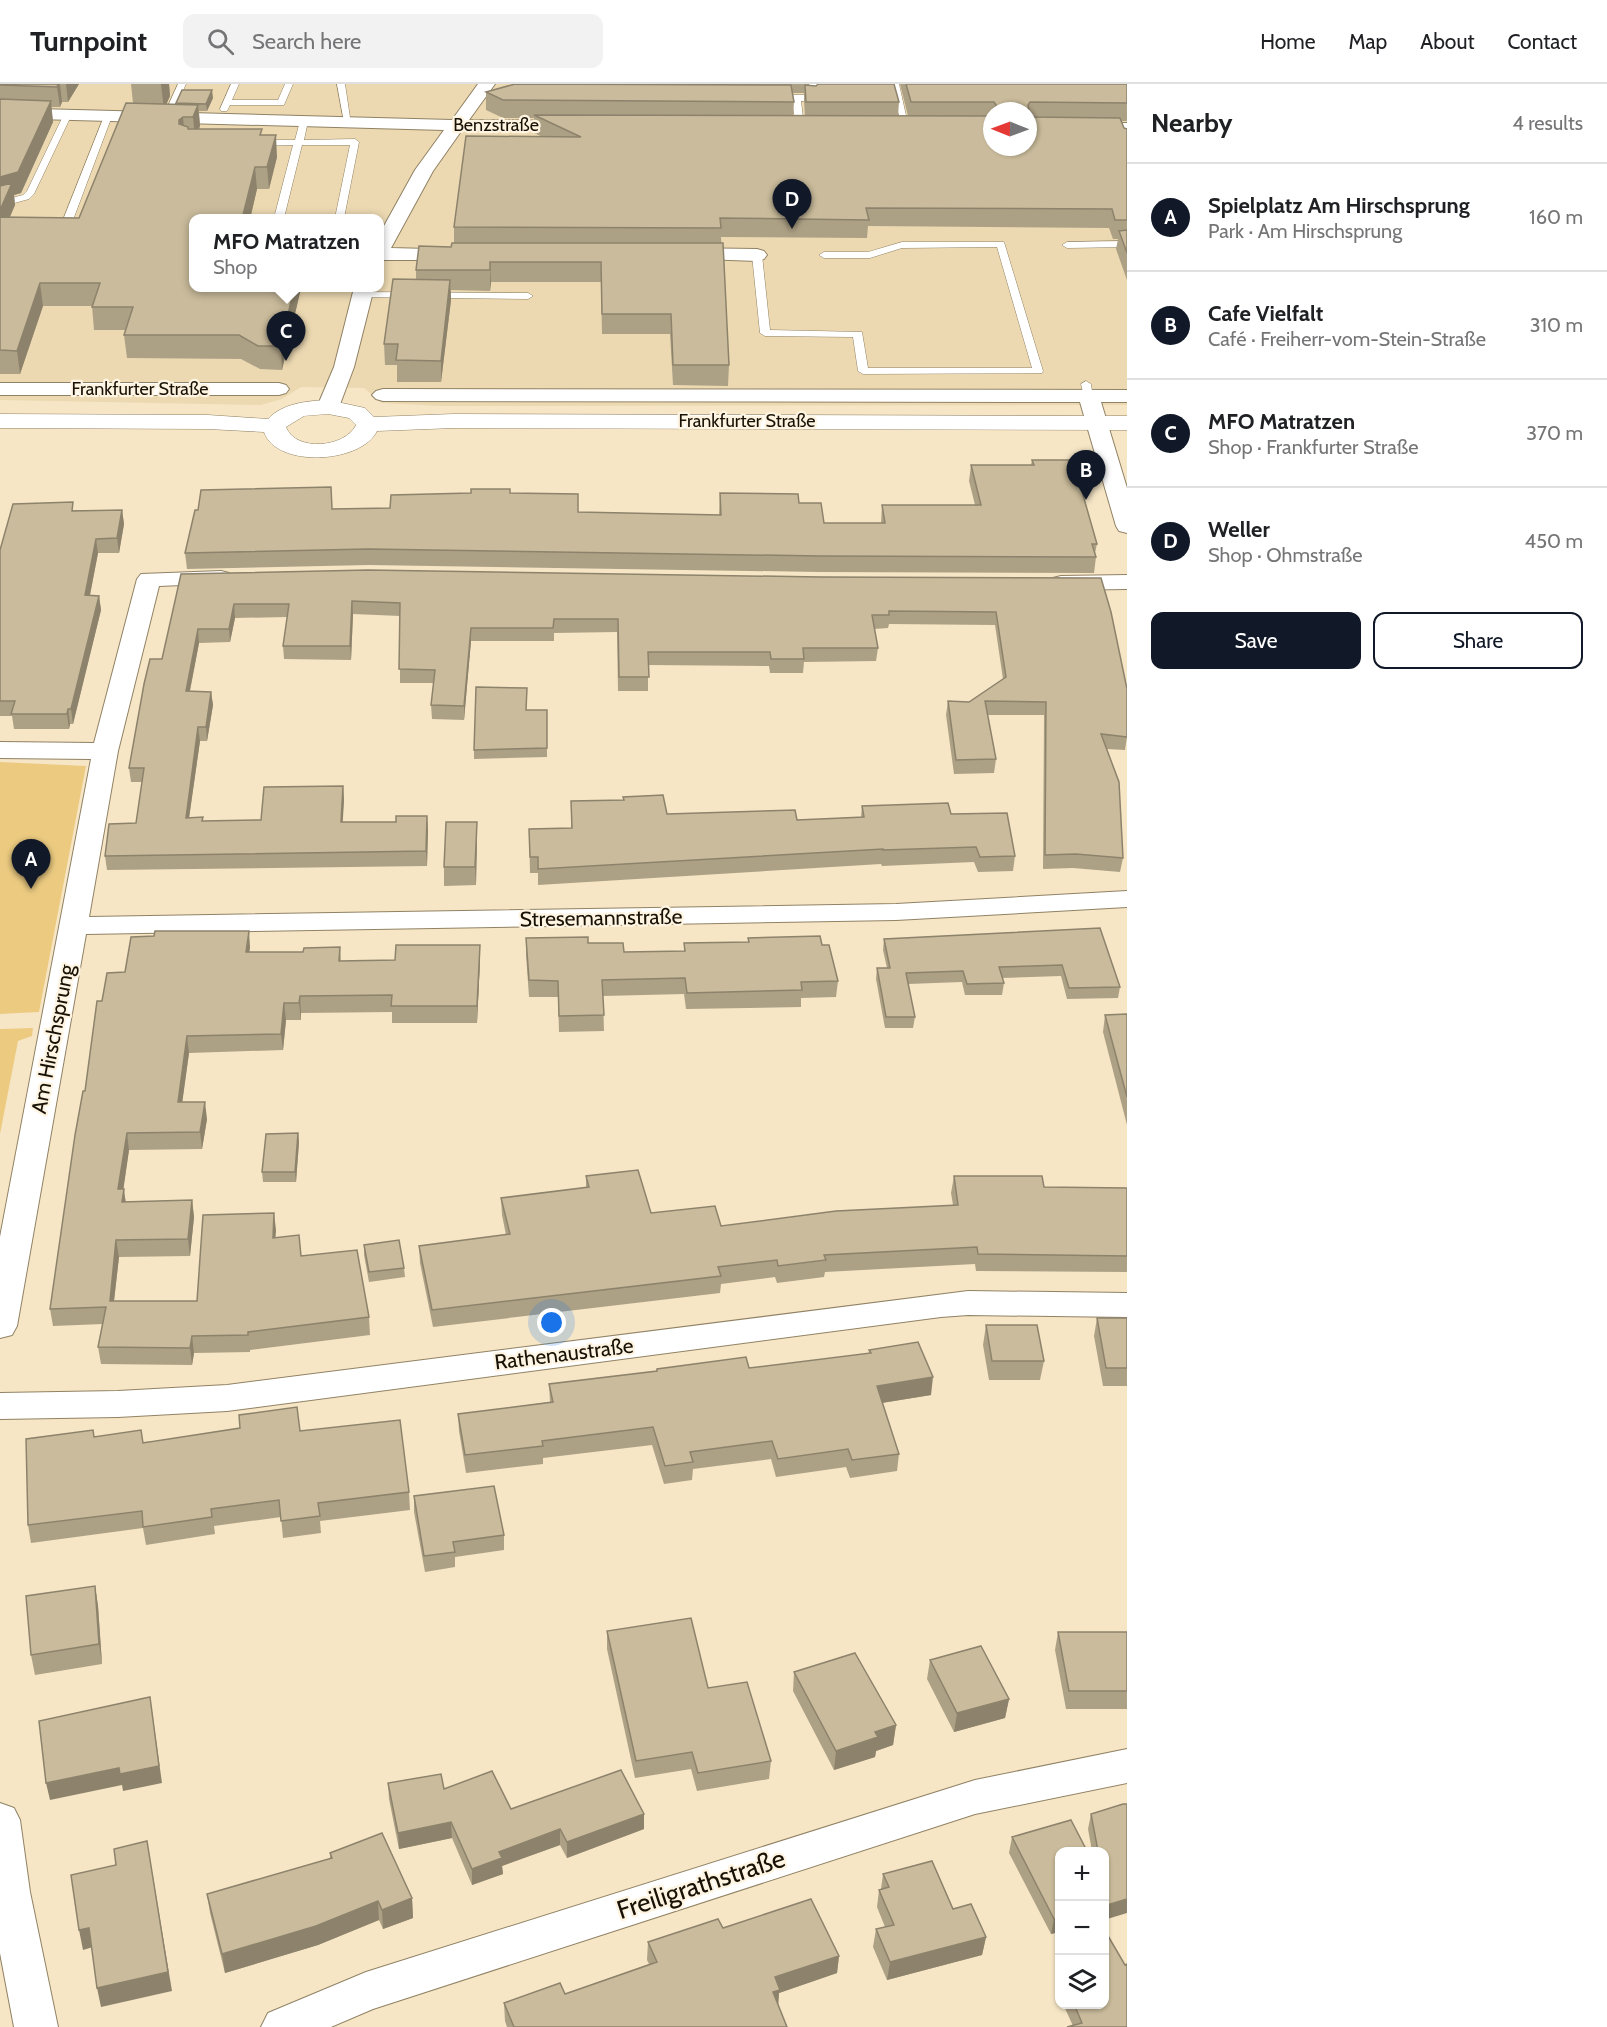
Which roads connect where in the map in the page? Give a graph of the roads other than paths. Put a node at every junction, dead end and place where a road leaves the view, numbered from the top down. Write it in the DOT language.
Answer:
graph roads {
  1 [pos="182,84"];
  2 [pos="235,84"];
  3 [pos="289,84"];
  4 [pos="341,84"];
  5 [pos="487,84"];
  6 [pos="813,84"];
  7 [pos="895,84"];
  8 [pos="761,98"];
  9 [pos="796,98"];
  10 [pos="227,102"];
  11 [pos="0,112"];
  12 [pos="68,114"];
  13 [pos="108,116"];
  14 [pos="167,117"];
  15 [pos="220,119"];
  16 [pos="304,121"];
  17 [pos="348,122"];
  18 [pos="455,125"];
  19 [pos="598,126"];
  20 [pos="800,126"];
  21 [pos="900,127"];
  22 [pos="927,127"];
  23 [pos="1037,127"];
  24 [pos="1124,131"];
  25 [pos="242,143"];
  26 [pos="297,143"];
  27 [pos="0,204"];
  28 [pos="280,214"];
  29 [pos="341,214"];
  30 [pos="68,220"];
  31 [pos="384,244"];
  32 [pos="1127,244"];
  33 [pos="1067,245"];
  34 [pos="384,253"];
  35 [pos="474,254"];
  36 [pos="663,254"];
  37 [pos="757,255"];
  38 [pos="824,255"];
  39 [pos="363,292"];
  40 [pos="528,296"];
  41 [pos="0,389"];
  42 [pos="279,389"];
  43 [pos="1088,390"];
  44 [pos="383,395"];
  45 [pos="1127,396"];
  46 [pos="328,407"];
  47 [pos="0,421"];
  48 [pos="1095,422"];
  49 [pos="1127,423"];
  50 [pos="368,424"];
  51 [pos="274,426"];
  52 [pos="1127,526"];
  53 [pos="240,577"];
  54 [pos="1127,582"];
  55 [pos="1040,583"];
  56 [pos="0,750"];
  57 [pos="105,751"];
  58 [pos="1127,899"];
  59 [pos="74,926"];
  60 [pos="1127,1305"];
  61 [pos="0,1326"];
  62 [pos="0,1406"];
  63 [pos="1127,1766"];
  64 [pos="0,1820"];
  65 [pos="36,2027"];
  66 [pos="283,2027"];
  1 -- 14 [label="lane"];
  2 -- 10 [label="lane"];
  3 -- 10 [label="lane"];
  4 -- 17 [label="lane"];
  5 -- 18 [label="street"];
  6 -- 9 [label="lane"];
  7 -- 21 [label="lane"];
  8 -- 9 [label="lane"];
  9 -- 20 [label="lane"];
  10 -- 15 [label="lane"];
  11 -- 12 [label="street, Benzstraße"];
  12 -- 13 [label="street, Benzstraße"];
  12 -- 27 [label="lane"];
  13 -- 14 [label="street, Benzstraße"];
  13 -- 30 [label="lane"];
  14 -- 15 [label="street, Benzstraße"];
  15 -- 16 [label="street, Benzstraße"];
  16 -- 17 [label="street, Benzstraße"];
  16 -- 26 [label="lane"];
  17 -- 18 [label="street, Benzstraße"];
  18 -- 19 [label="street, Benzstraße"];
  18 -- 31 [label="street"];
  21 -- 22 [label="street"];
  23 -- 24 [label="street"];
  25 -- 26 [label="lane"];
  26 -- 28 [label="lane"];
  26 -- 29 [label="lane"];
  32 -- 33 [label="lane"];
  34 -- 35 [label="street"];
  36 -- 37 [label="street"];
  37 -- 38 [label="lane"];
  39 -- 40 [label="lane"];
  39 -- 46 [label="street"];
  41 -- 42 [label="street, Frankfurter Straße"];
  43 -- 44 [label="street, Frankfurter Straße"];
  43 -- 45 [label="street, Frankfurter Straße"];
  43 -- 48 [label="street"];
  46 -- 50 [label="street"];
  46 -- 51 [label="street"];
  47 -- 51 [label="street, Frankfurter Straße"];
  48 -- 49 [label="street, Frankfurter Straße"];
  48 -- 50 [label="street, Frankfurter Straße"];
  48 -- 52 [label="street"];
  50 -- 51 [label="street"];
  53 -- 57 [label="street, Am Hirschsprung"];
  54 -- 55 [label="street"];
  56 -- 57 [label="street"];
  57 -- 59 [label="street, Am Hirschsprung"];
  58 -- 59 [label="street, Stresemannstraße"];
  59 -- 61 [label="street, Am Hirschsprung"];
  60 -- 62 [label="street, Rathenaustraße"];
  63 -- 66 [label="street, Freiligrathstraße"];
  64 -- 65 [label="street"];
}
